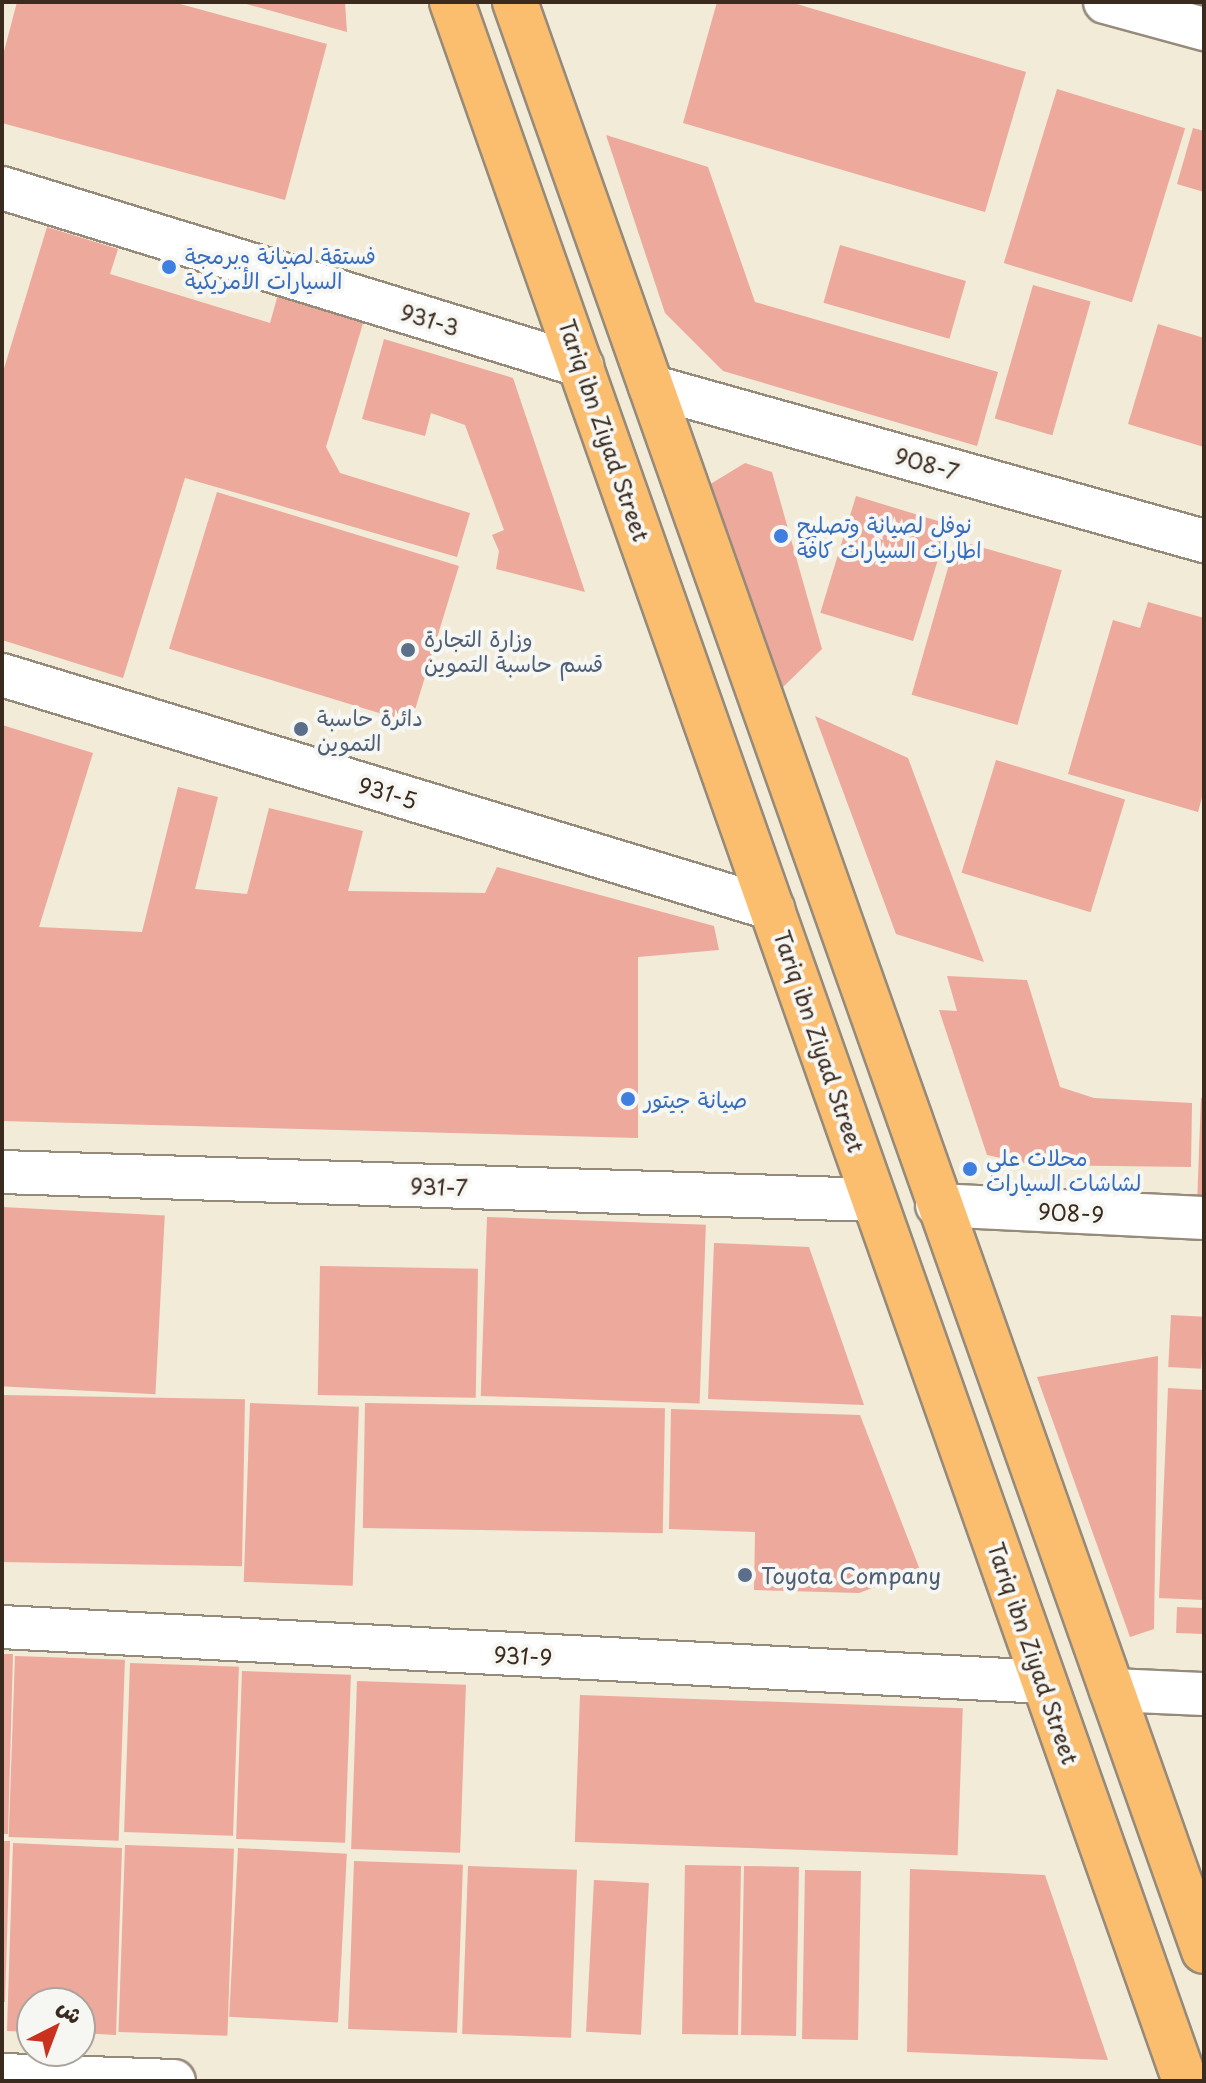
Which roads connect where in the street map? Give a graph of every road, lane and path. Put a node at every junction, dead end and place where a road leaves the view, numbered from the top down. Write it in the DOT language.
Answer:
graph roads {
  1 [pos="452,2"];
  2 [pos="515,2"];
  3 [pos="1105,2"];
  4 [pos="1204,29"];
  5 [pos="2,188"];
  6 [pos="582,366"];
  7 [pos="650,386"];
  8 [pos="1204,541"];
  9 [pos="2,675"];
  10 [pos="773,909"];
  11 [pos="2,1172"];
  12 [pos="875,1200"];
  13 [pos="937,1205"];
  14 [pos="1204,1218"];
  15 [pos="2,1627"];
  16 [pos="1045,1682"];
  17 [pos="1111,1690"];
  18 [pos="1204,1694"];
  19 [pos="1204,1951"];
  20 [pos="2,2075"];
  21 [pos="174,2081"];
  22 [pos="1185,2081"];
  1 -- 6 [label="main road, Tariq ibn Ziyad Street"];
  2 -- 7 [label="main road"];
  3 -- 4 [label="street"];
  5 -- 6 [label="street, 931-3"];
  6 -- 10 [label="main road, Tariq ibn Ziyad Street"];
  7 -- 8 [label="street, 908-7"];
  7 -- 13 [label="main road"];
  9 -- 10 [label="street, 931-5"];
  10 -- 12 [label="main road, Tariq ibn Ziyad Street"];
  11 -- 12 [label="street, 931-7"];
  12 -- 16 [label="main road, Tariq ibn Ziyad Street"];
  13 -- 14 [label="street, 908-9"];
  13 -- 17 [label="main road"];
  15 -- 16 [label="street, 931-9"];
  16 -- 22 [label="main road, Tariq ibn Ziyad Street"];
  17 -- 18 [label="street"];
  17 -- 19 [label="main road"];
  20 -- 21 [label="street"];
}
